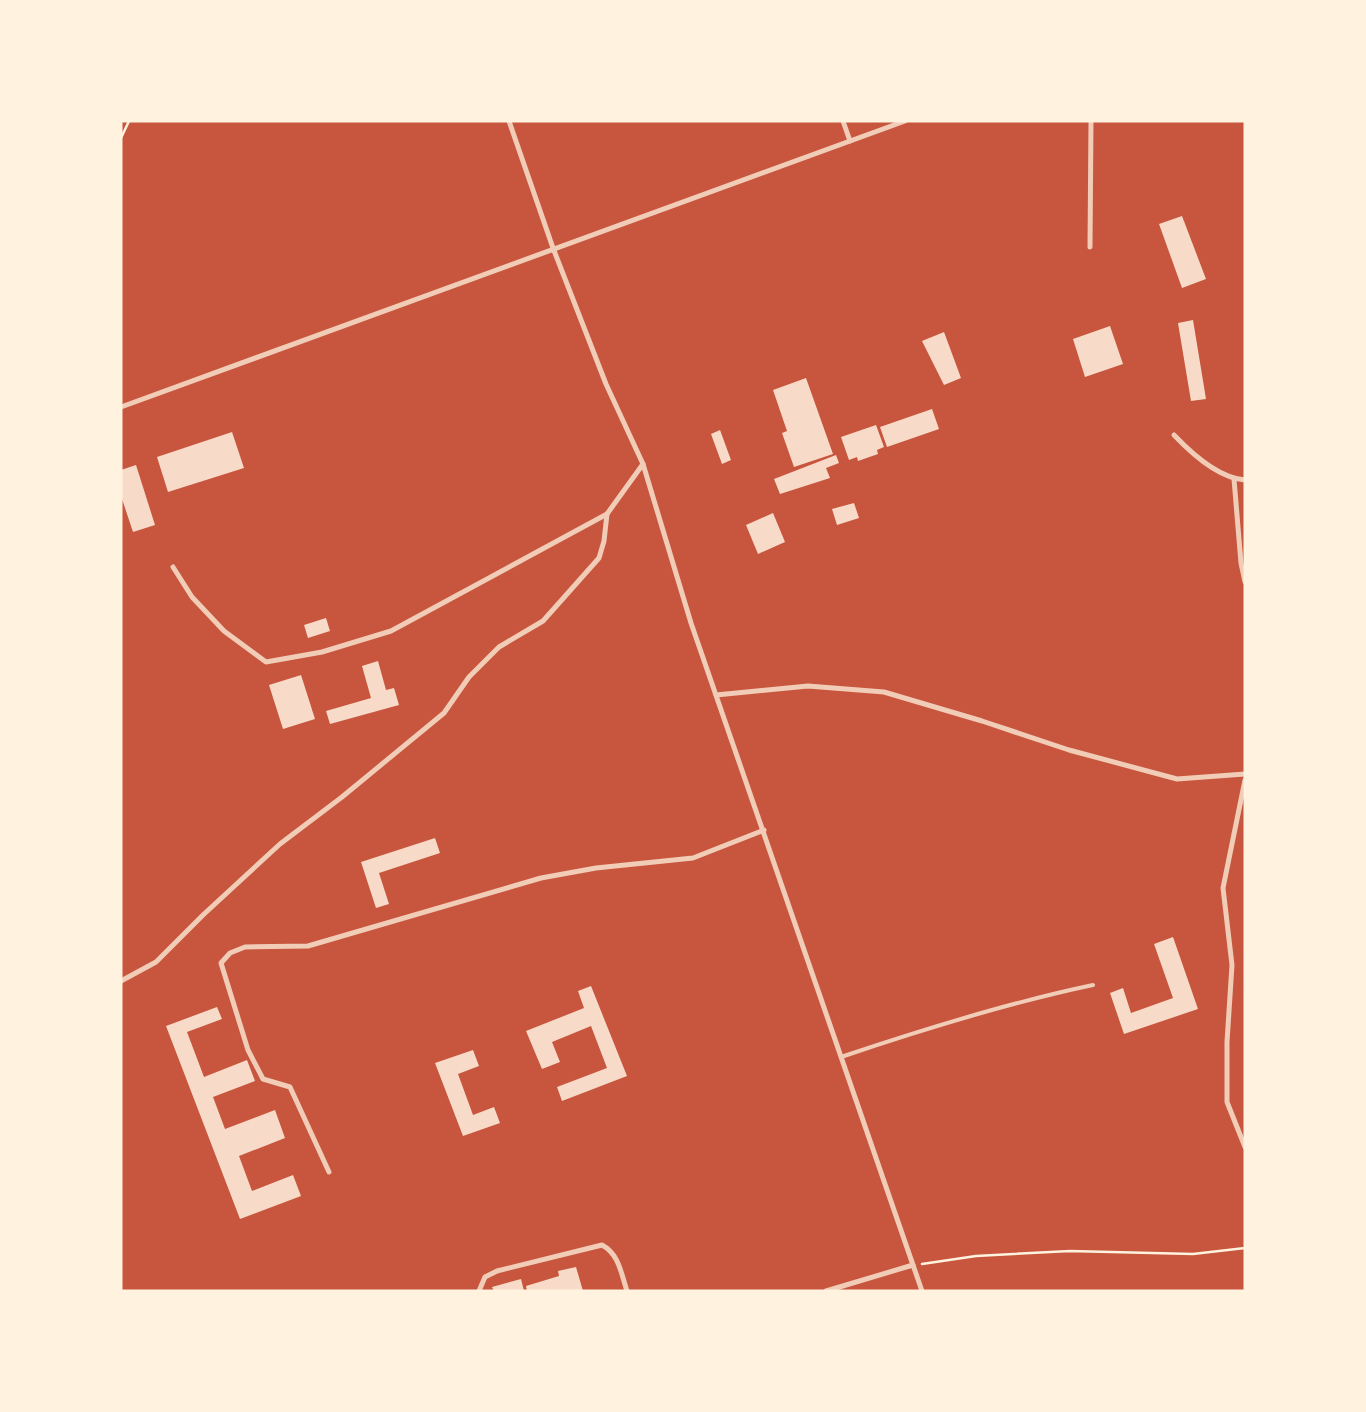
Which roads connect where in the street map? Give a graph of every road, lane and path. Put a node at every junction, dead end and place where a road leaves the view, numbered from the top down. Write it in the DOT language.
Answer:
graph roads {
  1 [pos="129,121"];
  2 [pos="509,121"];
  3 [pos="843,121"];
  4 [pos="905,121"];
  5 [pos="1091,121"];
  6 [pos="121,138"];
  7 [pos="850,141"];
  8 [pos="1090,247"];
  9 [pos="553,248"];
  10 [pos="121,407"];
  11 [pos="1174,435"];
  12 [pos="643,464"];
  13 [pos="1234,479"];
  14 [pos="1245,480"];
  15 [pos="607,514"];
  16 [pos="173,567"];
  17 [pos="1245,582"];
  18 [pos="716,695"];
  19 [pos="1245,774"];
  20 [pos="1245,780"];
  21 [pos="764,830"];
  22 [pos="121,981"];
  23 [pos="1093,985"];
  24 [pos="841,1057"];
  25 [pos="1245,1147"];
  26 [pos="329,1172"];
  27 [pos="1245,1248"];
  28 [pos="913,1265"];
  29 [pos="479,1291"];
  30 [pos="627,1291"];
  31 [pos="826,1291"];
  32 [pos="922,1291"];
  1 -- 6 [label="path"];
  2 -- 9 [label="street"];
  3 -- 7 [label="street"];
  4 -- 7 [label="street"];
  5 -- 8 [label="street"];
  7 -- 9 [label="street"];
  9 -- 10 [label="street"];
  9 -- 12 [label="street"];
  11 -- 13 [label="street"];
  12 -- 15 [label="street"];
  12 -- 18 [label="street"];
  13 -- 14 [label="street"];
  13 -- 17 [label="street"];
  15 -- 16 [label="street"];
  15 -- 22 [label="street"];
  18 -- 19 [label="street"];
  18 -- 21 [label="street"];
  20 -- 25 [label="street"];
  21 -- 24 [label="street"];
  21 -- 26 [label="street"];
  23 -- 24 [label="lane"];
  24 -- 28 [label="street"];
  27 -- 28 [label="path"];
  28 -- 31 [label="street"];
  28 -- 32 [label="street"];
  29 -- 30 [label="street"];
}
